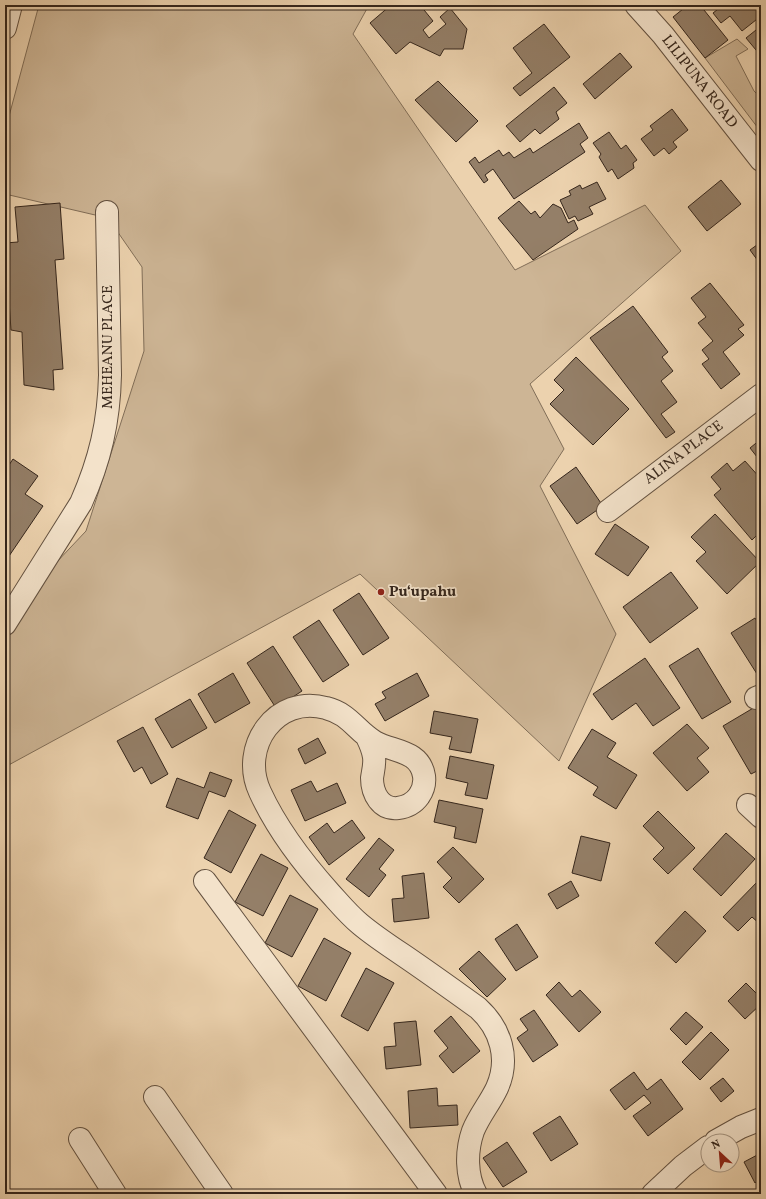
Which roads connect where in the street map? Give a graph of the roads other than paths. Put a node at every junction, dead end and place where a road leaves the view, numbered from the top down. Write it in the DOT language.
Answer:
graph roads {
  1 [pos="11,5"];
  2 [pos="636,5"];
  3 [pos="5,28"];
  4 [pos="761,160"];
  5 [pos="107,212"];
  6 [pos="761,395"];
  7 [pos="608,511"];
  8 [pos="5,624"];
  9 [pos="367,737"];
  10 [pos="205,881"];
  11 [pos="155,1097"];
  12 [pos="761,1119"];
  13 [pos="730,1133"];
  14 [pos="80,1139"];
  15 [pos="700,1153"];
  16 [pos="115,1194"];
  17 [pos="222,1194"];
  18 [pos="436,1194"];
  19 [pos="476,1194"];
  20 [pos="653,1194"];
  1 -- 3 [label="street"];
  2 -- 4 [label="street, LILIPUNA ROAD"];
  5 -- 8 [label="street, MEHEANU PLACE"];
  6 -- 7 [label="street, ALINA PLACE"];
  9 -- 19 [label="street"];
  10 -- 18 [label="street"];
  11 -- 17 [label="street"];
  12 -- 13 [label="street"];
  14 -- 16 [label="street"];
  15 -- 20 [label="street"];
}
